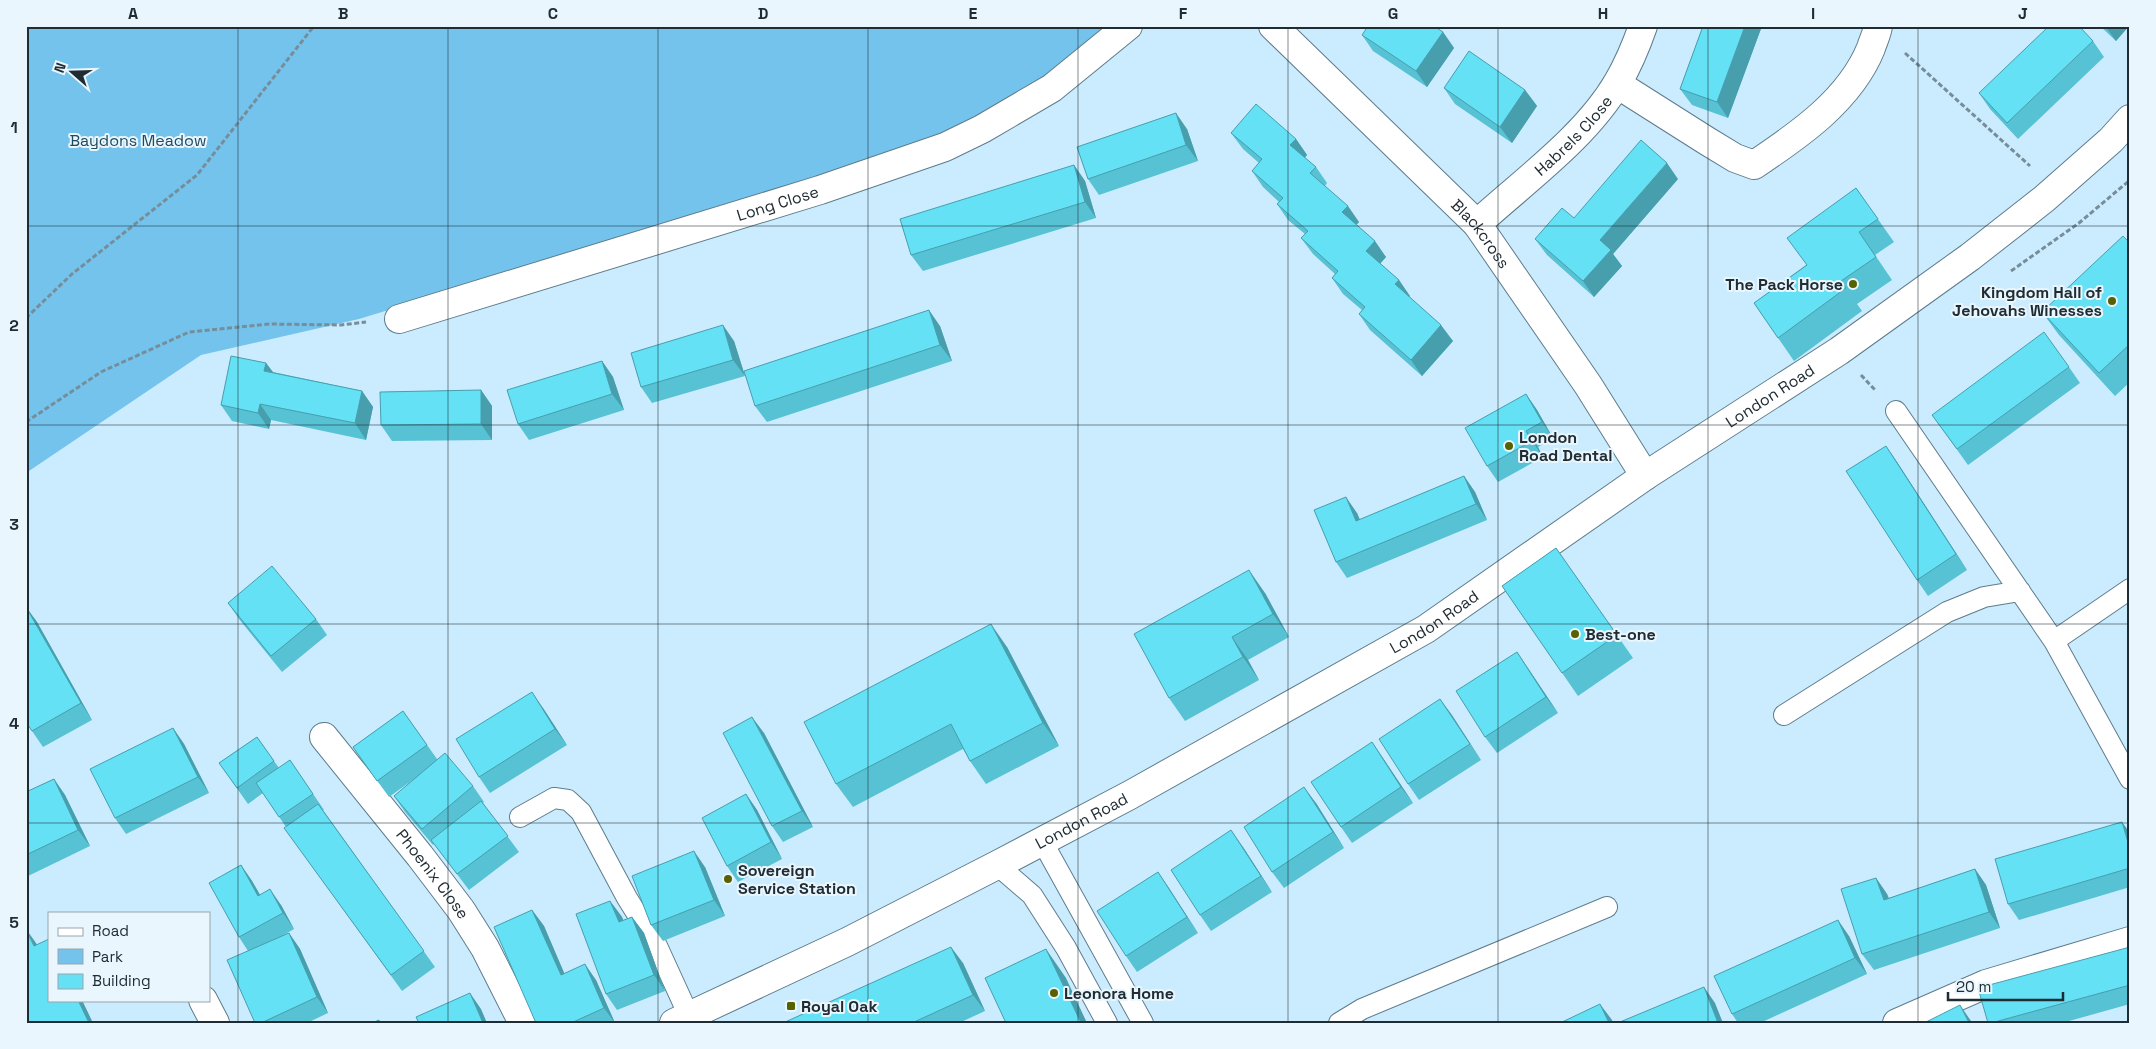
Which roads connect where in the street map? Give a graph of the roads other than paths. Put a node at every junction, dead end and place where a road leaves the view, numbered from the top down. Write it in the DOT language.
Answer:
graph roads {
  1 [pos="1128,26"];
  2 [pos="1274,26"];
  3 [pos="1643,26"];
  4 [pos="1878,28"];
  5 [pos="1617,84"];
  6 [pos="2130,119"];
  7 [pos="1478,224"];
  8 [pos="399,319"];
  9 [pos="1896,411"];
  10 [pos="1645,476"];
  11 [pos="2130,589"];
  12 [pos="2020,591"];
  13 [pos="2054,641"];
  14 [pos="1784,714"];
  15 [pos="324,737"];
  16 [pos="2130,779"];
  17 [pos="520,818"];
  18 [pos="1042,840"];
  19 [pos="997,865"];
  20 [pos="1607,907"];
  21 [pos="2130,941"];
  22 [pos="204,1002"];
  23 [pos="681,1019"];
  24 [pos="215,1023"];
  25 [pos="522,1023"];
  26 [pos="1107,1023"];
  27 [pos="1143,1023"];
  28 [pos="1339,1023"];
  29 [pos="1897,1023"];
  1 -- 8 [label="street, Long Close"];
  2 -- 7 [label="street, Blackcross"];
  3 -- 5 [label="street, Habrels Close"];
  4 -- 5 [label="street"];
  5 -- 7 [label="street, Habrels Close"];
  6 -- 10 [label="street, London Road"];
  7 -- 10 [label="street, Blackcross"];
  9 -- 12 [label="lane"];
  10 -- 18 [label="street, London Road"];
  11 -- 13 [label="lane"];
  12 -- 13 [label="lane"];
  12 -- 14 [label="lane"];
  13 -- 16 [label="lane"];
  15 -- 25 [label="street, Phoenix Close"];
  17 -- 23 [label="lane"];
  18 -- 19 [label="street, London Road"];
  18 -- 27 [label="lane"];
  19 -- 23 [label="street, London Road"];
  19 -- 26 [label="lane"];
  20 -- 28 [label="lane"];
  21 -- 29 [label="street"];
  22 -- 24 [label="street"];
}
